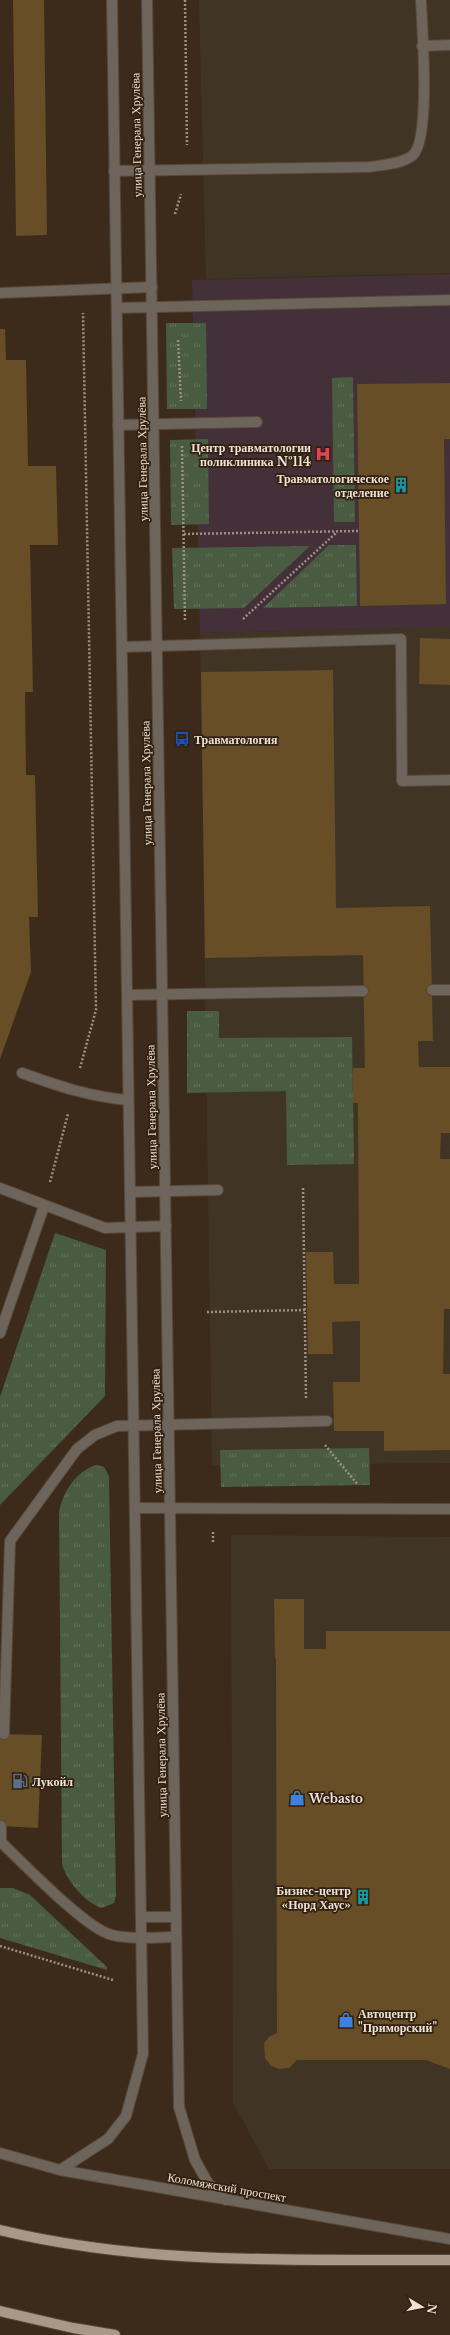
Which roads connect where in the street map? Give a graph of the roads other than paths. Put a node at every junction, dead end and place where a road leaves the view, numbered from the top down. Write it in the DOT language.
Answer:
graph roads {
  1 [pos="112,0"];
  2 [pos="147,0"];
  3 [pos="421,0"];
  4 [pos="450,45"];
  5 [pos="422,46"];
  6 [pos="150,170"];
  7 [pos="114,171"];
  8 [pos="152,287"];
  9 [pos="116,288"];
  10 [pos="0,293"];
  11 [pos="450,300"];
  12 [pos="152,307"];
  13 [pos="117,308"];
  14 [pos="257,422"];
  15 [pos="154,424"];
  16 [pos="118,425"];
  17 [pos="122,646"];
  18 [pos="158,646"];
  19 [pos="450,780"];
  20 [pos="432,990"];
  21 [pos="450,990"];
  22 [pos="363,991"];
  23 [pos="162,994"];
  24 [pos="127,995"];
  25 [pos="22,1073"];
  26 [pos="128,1100"];
  27 [pos="0,1188"];
  28 [pos="218,1190"];
  29 [pos="165,1191"];
  30 [pos="130,1192"];
  31 [pos="44,1206"];
  32 [pos="166,1226"];
  33 [pos="131,1227"];
  34 [pos="0,1333"];
  35 [pos="327,1421"];
  36 [pos="169,1425"];
  37 [pos="134,1426"];
  38 [pos="170,1507"];
  39 [pos="134,1508"];
  40 [pos="450,1509"];
  41 [pos="4,1734"];
  42 [pos="2,1826"];
  43 [pos="141,1917"];
  44 [pos="176,1917"];
  45 [pos="176,1937"];
  46 [pos="142,1938"];
  47 [pos="0,2153"];
  48 [pos="60,2170"];
  49 [pos="226,2200"];
  50 [pos="0,2230"];
  51 [pos="450,2239"];
  52 [pos="450,2260"];
  53 [pos="0,2311"];
  54 [pos="115,2335"];
  1 -- 7 [label="street, улица Генерала Хрулёва"];
  2 -- 6 [label="street, улица Генерала Хрулёва"];
  3 -- 5 [label="street"];
  4 -- 5 [label="street"];
  5 -- 6 [label="street"];
  6 -- 7 [label="street"];
  6 -- 8 [label="street, улица Генерала Хрулёва"];
  7 -- 9 [label="street, улица Генерала Хрулёва"];
  8 -- 9 [label="street"];
  8 -- 12 [label="street, улица Генерала Хрулёва"];
  9 -- 10 [label="street"];
  9 -- 13 [label="street, улица Генерала Хрулёва"];
  11 -- 12 [label="street"];
  12 -- 13 [label="street"];
  12 -- 15 [label="street, улица Генерала Хрулёва"];
  13 -- 16 [label="street, улица Генерала Хрулёва"];
  14 -- 15 [label="street"];
  15 -- 16 [label="street"];
  15 -- 18 [label="street, улица Генерала Хрулёва"];
  16 -- 17 [label="street, улица Генерала Хрулёва"];
  17 -- 18 [label="street"];
  17 -- 24 [label="street, улица Генерала Хрулёва"];
  18 -- 19 [label="street"];
  18 -- 23 [label="street, улица Генерала Хрулёва"];
  20 -- 21 [label="street"];
  22 -- 23 [label="street"];
  23 -- 24 [label="street"];
  23 -- 29 [label="street, улица Генерала Хрулёва"];
  24 -- 26 [label="street, улица Генерала Хрулёва"];
  25 -- 26 [label="street"];
  26 -- 30 [label="street, улица Генерала Хрулёва"];
  27 -- 31 [label="street"];
  28 -- 29 [label="street"];
  29 -- 30 [label="street"];
  29 -- 32 [label="street, улица Генерала Хрулёва"];
  30 -- 33 [label="street, улица Генерала Хрулёва"];
  31 -- 33 [label="street"];
  31 -- 34 [label="street"];
  32 -- 33 [label="street"];
  32 -- 36 [label="street, улица Генерала Хрулёва"];
  33 -- 37 [label="street, улица Генерала Хрулёва"];
  35 -- 36 [label="street"];
  36 -- 37 [label="street"];
  36 -- 38 [label="street, улица Генерала Хрулёва"];
  37 -- 39 [label="street, улица Генерала Хрулёва"];
  37 -- 41 [label="street"];
  38 -- 39 [label="street"];
  38 -- 40 [label="street"];
  38 -- 44 [label="street, улица Генерала Хрулёва"];
  39 -- 43 [label="street, улица Генерала Хрулёва"];
  42 -- 46 [label="street"];
  43 -- 44 [label="street"];
  43 -- 46 [label="street, улица Генерала Хрулёва"];
  44 -- 45 [label="street, улица Генерала Хрулёва"];
  45 -- 46 [label="street"];
  45 -- 49 [label="street, улица Генерала Хрулёва"];
  46 -- 48 [label="street, улица Генерала Хрулёва"];
  47 -- 48 [label="street, Коломяжский проспект"];
  48 -- 49 [label="street, Коломяжский проспект"];
  49 -- 51 [label="street, Коломяжский проспект"];
  50 -- 52 [label="main road"];
  53 -- 54 [label="main road"];
}
